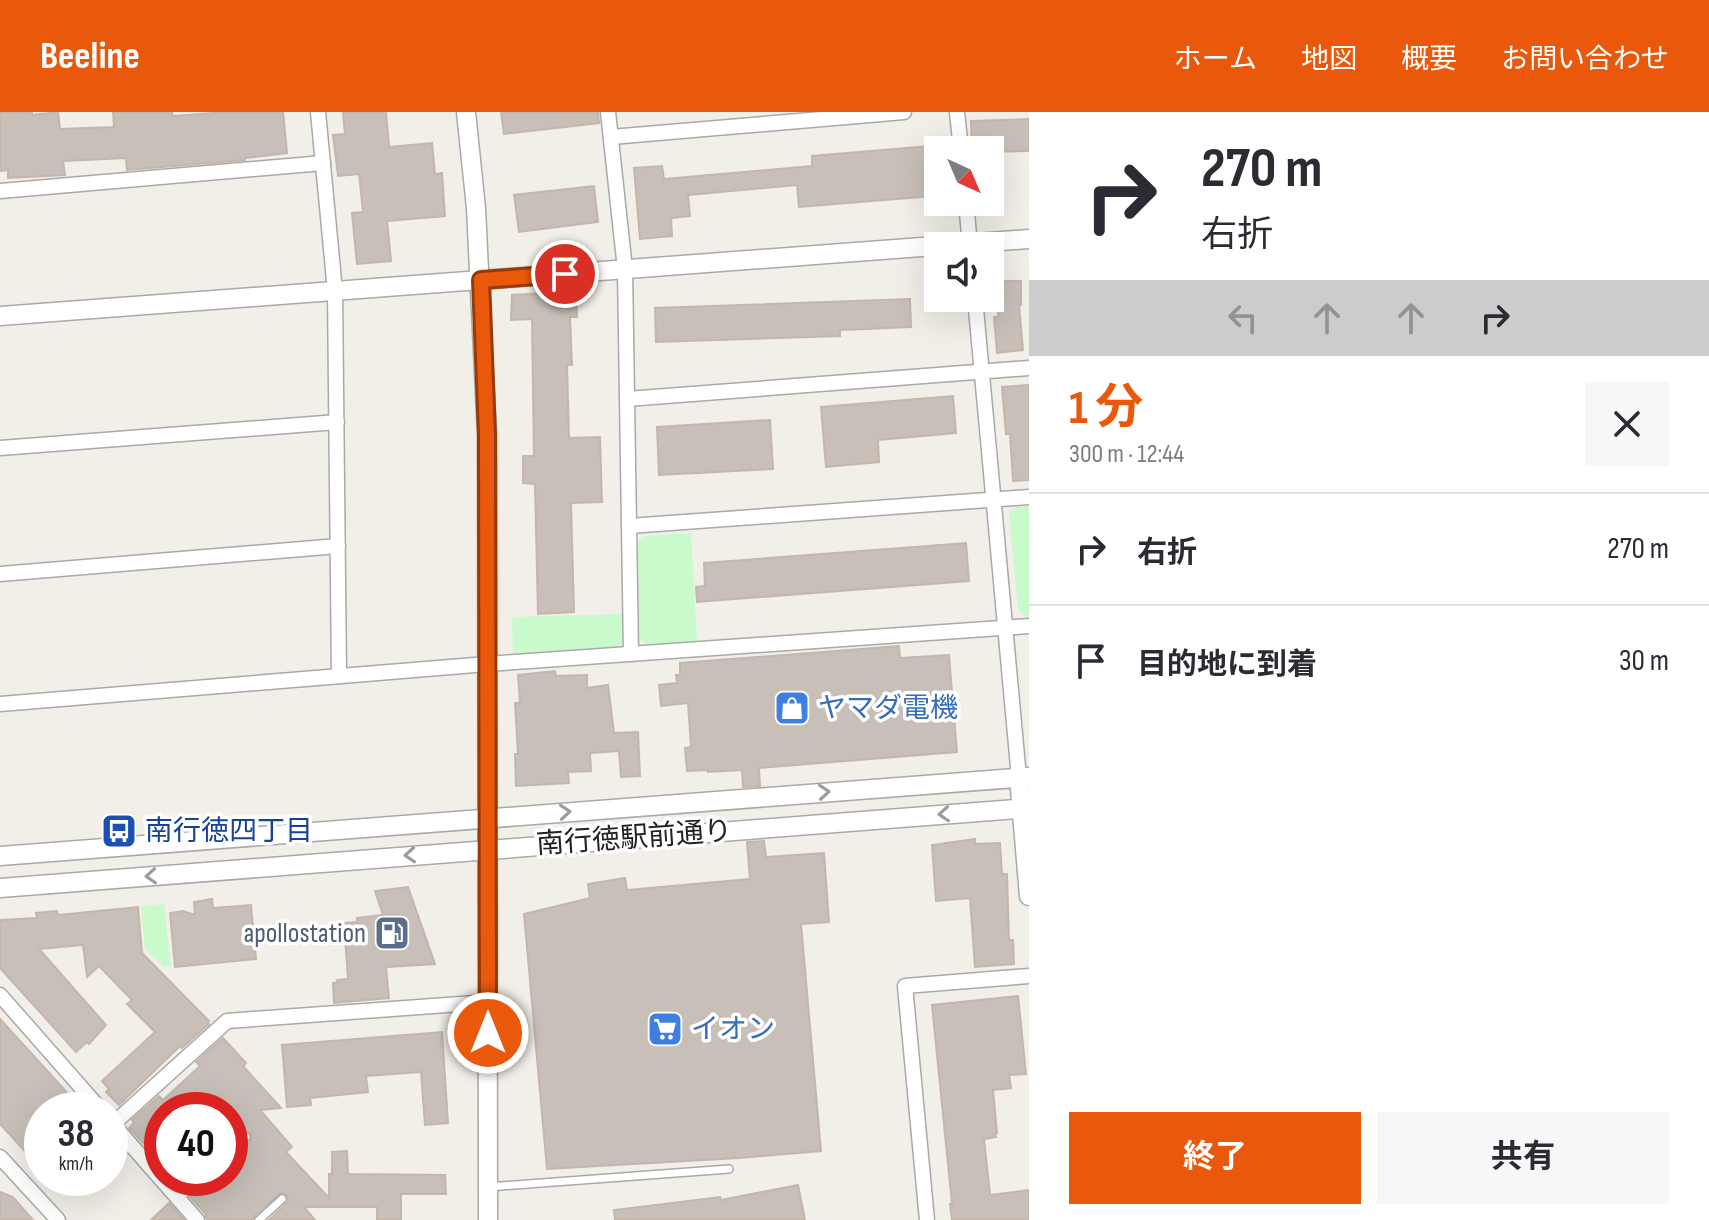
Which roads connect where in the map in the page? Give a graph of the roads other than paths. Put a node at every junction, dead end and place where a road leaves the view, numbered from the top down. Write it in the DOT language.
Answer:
graph roads {
  1 [pos="318,112"];
  2 [pos="466,112"];
  3 [pos="608,112"];
  4 [pos="904,112"];
  5 [pos="957,112"];
  6 [pos="960,136"];
  7 [pos="611,137"];
  8 [pos="323,163"];
  9 [pos="0,191"];
  10 [pos="1029,239"];
  11 [pos="1004,242"];
  12 [pos="924,248"];
  13 [pos="625,269"];
  14 [pos="481,280"];
  15 [pos="335,291"];
  16 [pos="976,312"];
  17 [pos="0,316"];
  18 [pos="1029,368"];
  19 [pos="981,372"];
  20 [pos="627,399"];
  21 [pos="337,422"];
  22 [pos="0,448"];
  23 [pos="1029,497"];
  24 [pos="993,500"];
  25 [pos="629,526"];
  26 [pos="338,546"];
  27 [pos="0,574"];
  28 [pos="1029,626"];
  29 [pos="1005,627"];
  30 [pos="631,654"];
  31 [pos="487,664"];
  32 [pos="339,676"];
  33 [pos="0,704"];
  34 [pos="1024,777"];
  35 [pos="1025,808"];
  36 [pos="487,818"];
  37 [pos="488,849"];
  38 [pos="0,856"];
  39 [pos="0,888"];
  40 [pos="1029,896"];
  41 [pos="1029,976"];
  42 [pos="0,995"];
  43 [pos="488,1002"];
  44 [pos="85,1092"];
  45 [pos="128,1107"];
  46 [pos="128,1141"];
  47 [pos="0,1157"];
  48 [pos="729,1169"];
  49 [pos="488,1187"];
  50 [pos="182,1196"];
  51 [pos="179,1199"];
  52 [pos="282,1199"];
  53 [pos="58,1220"];
  54 [pos="197,1220"];
  55 [pos="259,1220"];
  56 [pos="488,1220"];
  57 [pos="927,1220"];
  1 -- 8 [label="street"];
  2 -- 14 [label="street"];
  3 -- 7 [label="street"];
  4 -- 7 [label="street"];
  5 -- 6 [label="street"];
  7 -- 13 [label="street"];
  8 -- 9 [label="street"];
  8 -- 15 [label="street"];
  10 -- 11 [label="street"];
  12 -- 13 [label="street"];
  13 -- 14 [label="street"];
  13 -- 20 [label="street"];
  14 -- 15 [label="street"];
  14 -- 31 [label="street"];
  15 -- 17 [label="street"];
  15 -- 21 [label="street"];
  16 -- 19 [label="street"];
  18 -- 19 [label="street"];
  19 -- 20 [label="street"];
  19 -- 24 [label="street"];
  20 -- 25 [label="street"];
  21 -- 22 [label="street"];
  21 -- 26 [label="street"];
  23 -- 24 [label="street"];
  24 -- 25 [label="street"];
  24 -- 29 [label="street"];
  25 -- 30 [label="street"];
  26 -- 27 [label="street"];
  26 -- 32 [label="street"];
  28 -- 29 [label="street"];
  29 -- 30 [label="street"];
  29 -- 34 [label="street"];
  30 -- 31 [label="street"];
  31 -- 32 [label="street"];
  31 -- 36 [label="street"];
  32 -- 33 [label="street"];
  34 -- 35 [label="street"];
  36 -- 34 [label="street, 南行徳駅前通り, one-way"];
  35 -- 37 [label="street, 南行徳駅前通り, one-way"];
  35 -- 40 [label="street"];
  36 -- 37 [label="street"];
  36 -- 38 [label="street, 南行徳駅前通り"];
  37 -- 39 [label="street, 南行徳駅前通り, one-way"];
  37 -- 43 [label="street"];
  41 -- 57 [label="street"];
  42 -- 44 [label="street"];
  43 -- 45 [label="street"];
  43 -- 49 [label="street"];
  46 -- 51 [label="street"];
  47 -- 53 [label="street"];
  48 -- 49 [label="lane"];
  49 -- 56 [label="street"];
  50 -- 51 [label="lane"];
  51 -- 54 [label="street"];
  52 -- 55 [label="lane"];
}
